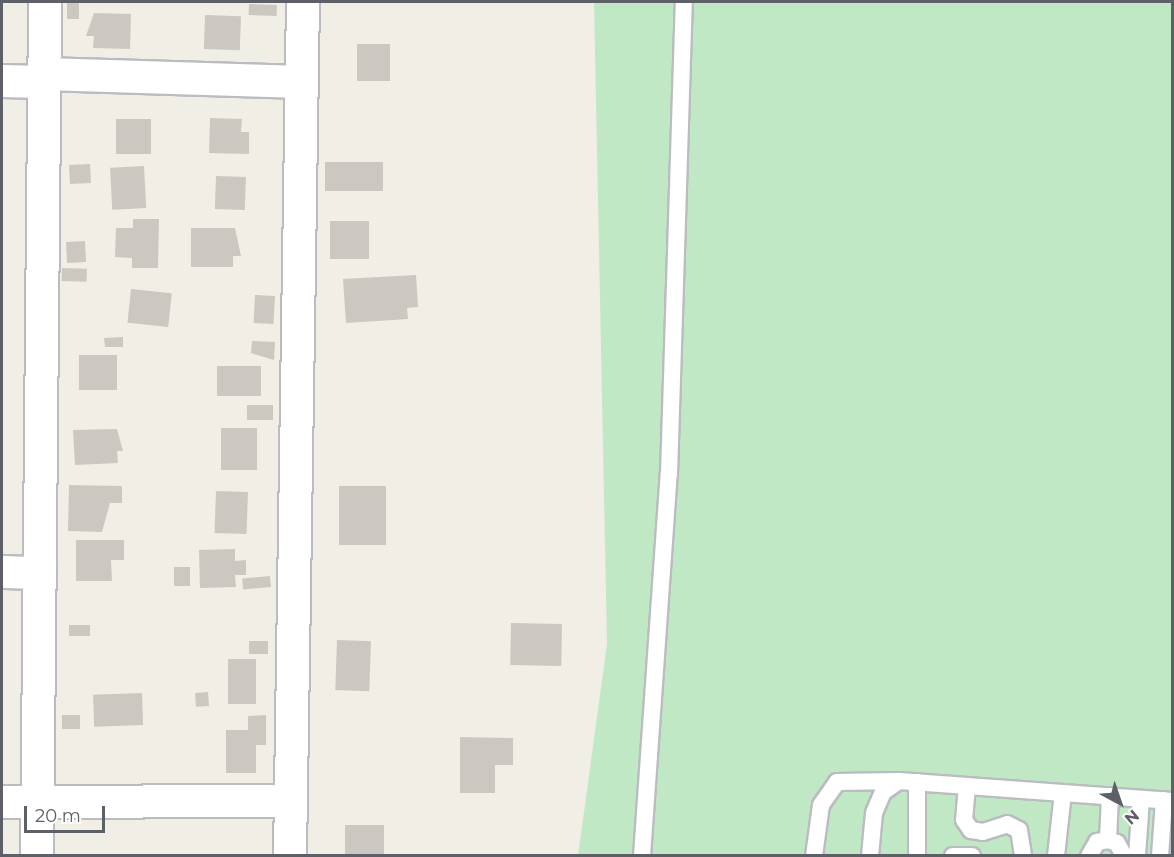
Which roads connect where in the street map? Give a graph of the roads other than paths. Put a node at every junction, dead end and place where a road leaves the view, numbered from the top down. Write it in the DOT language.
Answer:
graph roads {
  1 [pos="45,2"];
  2 [pos="303,2"];
  3 [pos="684,2"];
  4 [pos="44,78"];
  5 [pos="2,81"];
  6 [pos="302,82"];
  7 [pos="2,572"];
  8 [pos="40,573"];
  9 [pos="899,781"];
  10 [pos="917,782"];
  11 [pos="967,786"];
  12 [pos="1063,793"];
  13 [pos="1110,796"];
  14 [pos="1142,799"];
  15 [pos="1168,800"];
  16 [pos="290,801"];
  17 [pos="2,802"];
  18 [pos="38,802"];
  19 [pos="1108,840"];
  20 [pos="37,855"];
  21 [pos="290,855"];
  22 [pos="642,855"];
  23 [pos="814,855"];
  24 [pos="870,855"];
  25 [pos="917,855"];
  26 [pos="953,855"];
  27 [pos="972,855"];
  28 [pos="1023,855"];
  29 [pos="1056,855"];
  30 [pos="1089,855"];
  31 [pos="1124,855"];
  32 [pos="1137,855"];
  33 [pos="1160,855"];
  1 -- 4 [label="street"];
  2 -- 6 [label="street"];
  3 -- 22 [label="lane"];
  4 -- 5 [label="street"];
  4 -- 6 [label="street"];
  4 -- 8 [label="street"];
  6 -- 16 [label="street"];
  7 -- 8 [label="street"];
  8 -- 18 [label="street"];
  9 -- 10 [label="lane"];
  9 -- 23 [label="lane"];
  9 -- 24 [label="lane"];
  10 -- 11 [label="lane"];
  10 -- 25 [label="lane"];
  11 -- 12 [label="lane"];
  11 -- 28 [label="lane"];
  12 -- 13 [label="lane"];
  12 -- 29 [label="lane"];
  13 -- 14 [label="lane"];
  13 -- 19 [label="lane"];
  14 -- 15 [label="lane"];
  14 -- 32 [label="lane"];
  15 -- 33 [label="lane"];
  16 -- 18 [label="street"];
  16 -- 21 [label="street"];
  17 -- 18 [label="street"];
  18 -- 20 [label="street"];
  19 -- 30 [label="lane"];
  19 -- 31 [label="lane"];
  26 -- 27 [label="lane"];
}
